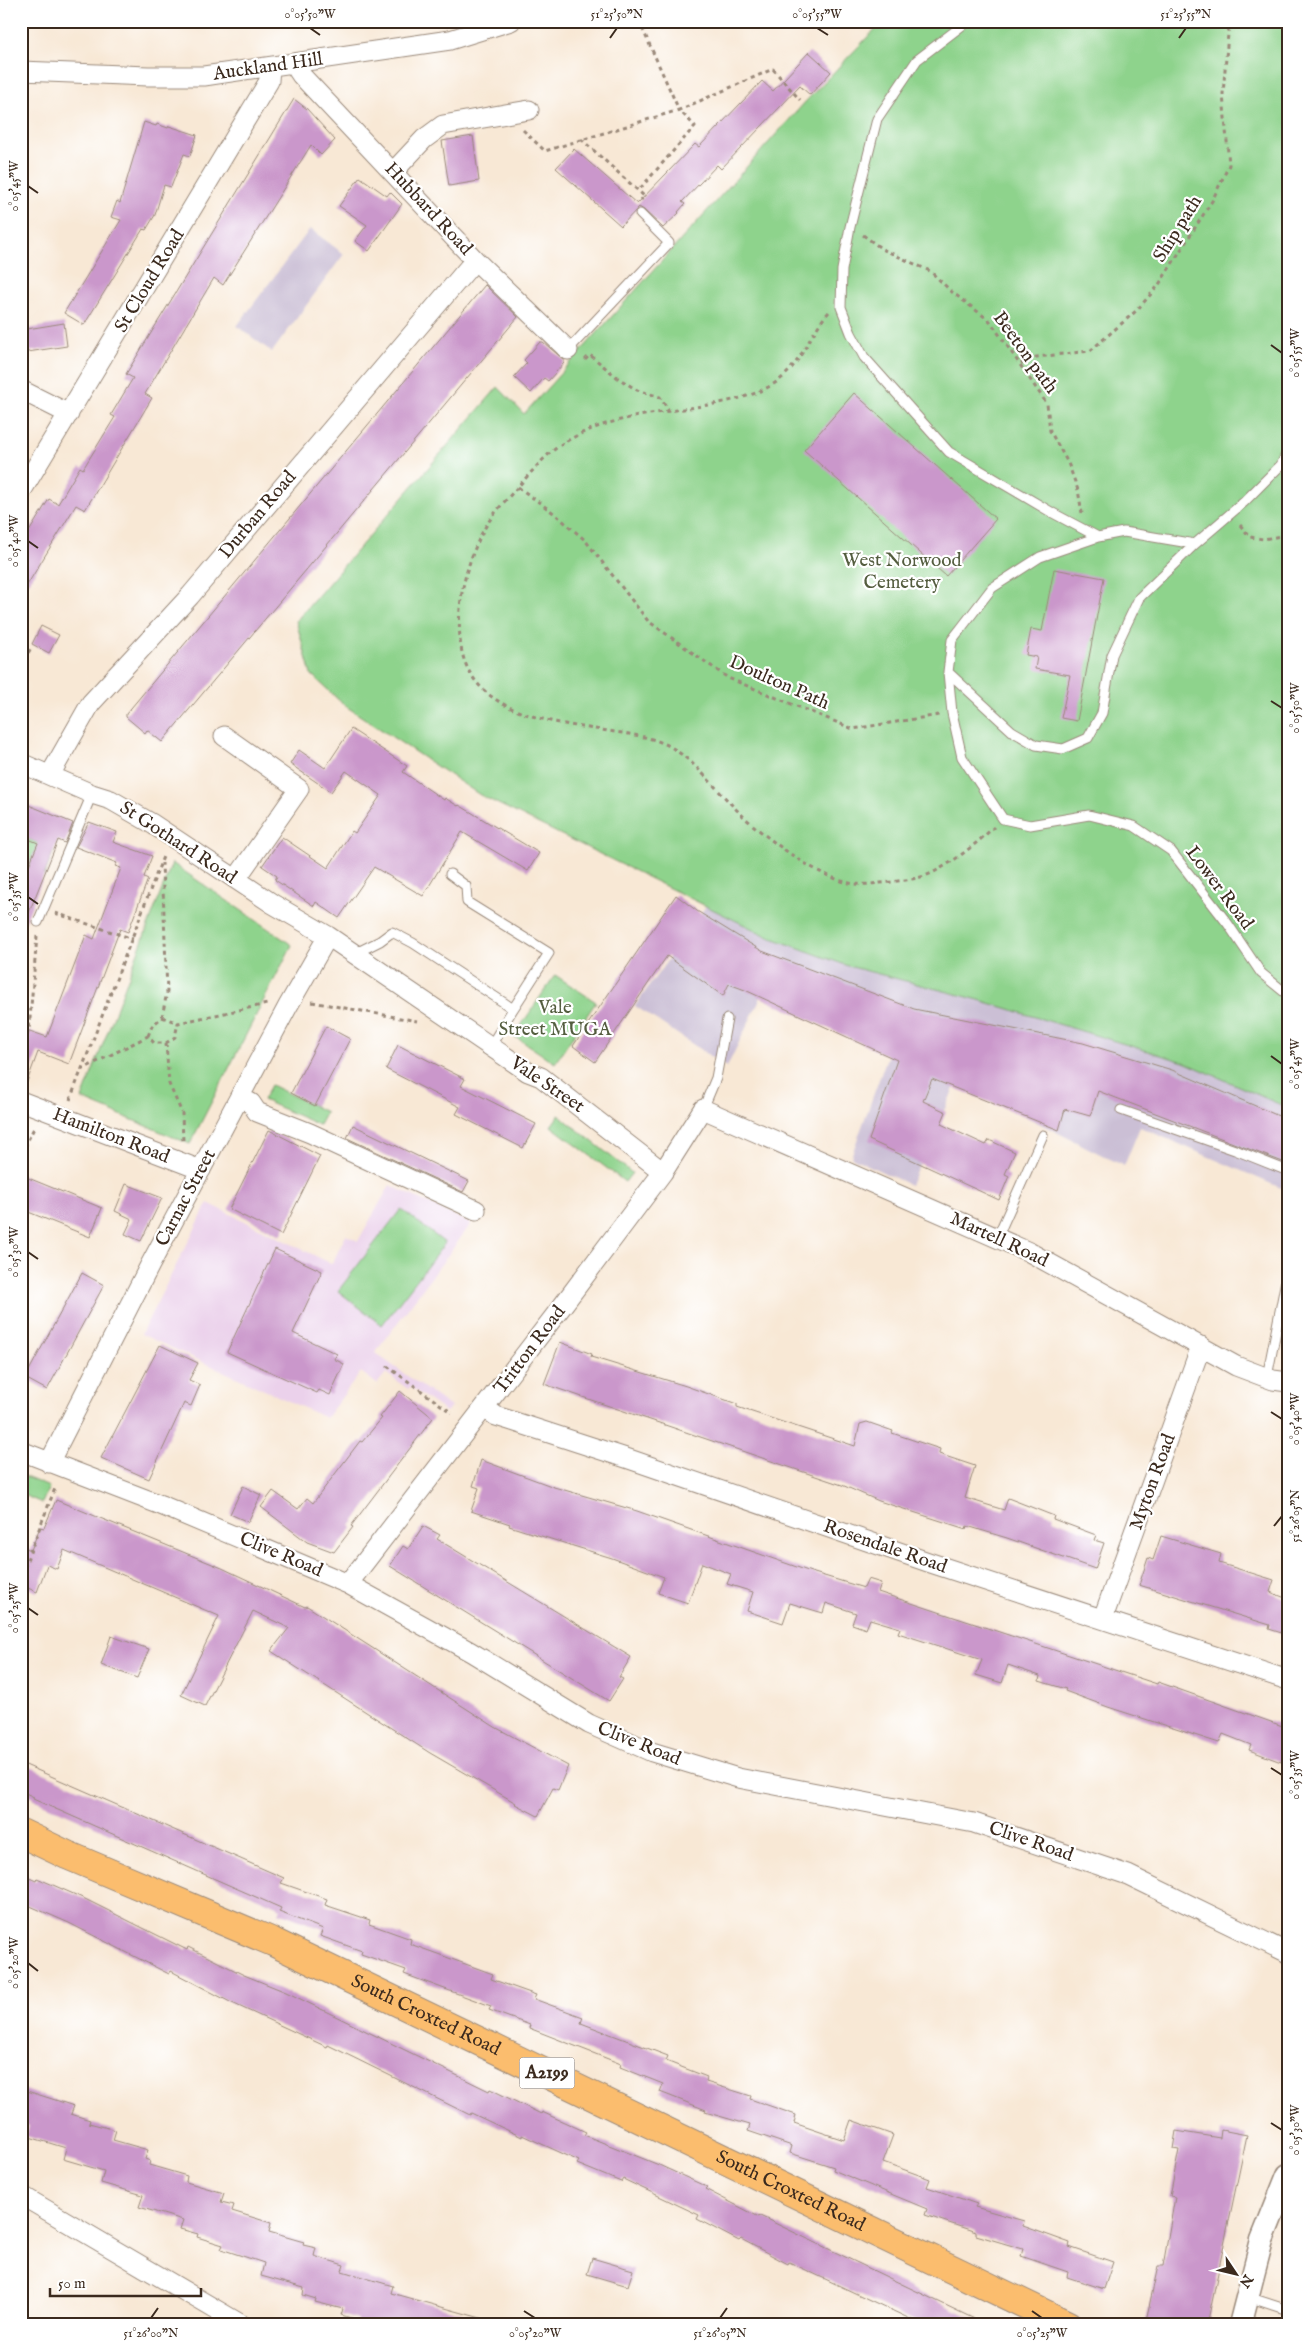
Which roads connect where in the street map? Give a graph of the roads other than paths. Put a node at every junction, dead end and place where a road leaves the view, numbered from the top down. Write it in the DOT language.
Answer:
graph roads {
  1 [pos="511,21"];
  2 [pos="968,21"];
  3 [pos="293,63"];
  4 [pos="270,67"];
  5 [pos="21,71"];
  6 [pos="528,110"];
  7 [pos="394,172"];
  8 [pos="640,214"];
  9 [pos="475,260"];
  10 [pos="568,350"];
  11 [pos="21,390"];
  12 [pos="68,414"];
  13 [pos="1288,451"];
  14 [pos="21,492"];
  15 [pos="1098,537"];
  16 [pos="1194,544"];
  17 [pos="948,672"];
  18 [pos="224,736"];
  19 [pos="21,763"];
  20 [pos="50,775"];
  21 [pos="92,794"];
  22 [pos="450,874"];
  23 [pos="236,879"];
  24 [pos="38,922"];
  25 [pos="328,936"];
  26 [pos="354,954"];
  27 [pos="1288,995"];
  28 [pos="513,1009"];
  29 [pos="727,1019"];
  30 [pos="490,1047"];
  31 [pos="240,1097"];
  32 [pos="21,1102"];
  33 [pos="703,1109"];
  34 [pos="1121,1110"];
  35 [pos="1043,1135"];
  36 [pos="201,1170"];
  37 [pos="1288,1171"];
  38 [pos="663,1172"];
  39 [pos="476,1210"];
  40 [pos="997,1238"];
  41 [pos="1288,1270"];
  42 [pos="1201,1346"];
  43 [pos="1267,1377"];
  44 [pos="1288,1382"];
  45 [pos="485,1408"];
  46 [pos="21,1451"];
  47 [pos="49,1463"];
  48 [pos="348,1584"];
  49 [pos="1103,1618"];
  50 [pos="1288,1680"];
  51 [pos="21,1833"];
  52 [pos="1288,1953"];
  53 [pos="1288,2174"];
  54 [pos="21,2195"];
  55 [pos="1246,2297"];
  56 [pos="1288,2310"];
  57 [pos="242,2325"];
  58 [pos="1068,2325"];
  59 [pos="1240,2325"];
  1 -- 3 [label="street, Auckland Hill"];
  2 -- 15 [label="lane"];
  3 -- 4 [label="street, Auckland Hill"];
  3 -- 7 [label="street, Hubbard Road"];
  4 -- 5 [label="street, Auckland Hill"];
  4 -- 12 [label="street, St Cloud Road"];
  6 -- 7 [label="street"];
  7 -- 9 [label="street, Hubbard Road"];
  8 -- 10 [label="lane"];
  9 -- 10 [label="street, Hubbard Road"];
  9 -- 20 [label="street, Durban Road"];
  11 -- 12 [label="street"];
  12 -- 14 [label="street, St Cloud Road"];
  13 -- 16 [label="lane"];
  15 -- 16 [label="lane"];
  15 -- 17 [label="lane"];
  16 -- 17 [label="lane"];
  17 -- 27 [label="lane, Lower Road"];
  18 -- 23 [label="street"];
  19 -- 20 [label="street, St Gothard Road"];
  20 -- 21 [label="street, St Gothard Road"];
  21 -- 23 [label="street, St Gothard Road"];
  21 -- 24 [label="lane"];
  22 -- 28 [label="lane"];
  23 -- 25 [label="street, St Gothard Road"];
  25 -- 26 [label="street, Vale Street"];
  25 -- 31 [label="street, Carnac Street"];
  26 -- 28 [label="lane"];
  26 -- 30 [label="street, Vale Street"];
  28 -- 30 [label="lane"];
  29 -- 33 [label="lane"];
  30 -- 38 [label="street, Vale Street"];
  31 -- 36 [label="street, Carnac Street"];
  31 -- 39 [label="street"];
  32 -- 36 [label="street, Hamilton Road"];
  33 -- 38 [label="street, Tritton Road"];
  33 -- 40 [label="street, Martell Road"];
  34 -- 37 [label="lane"];
  35 -- 40 [label="lane"];
  36 -- 47 [label="street, Carnac Street"];
  38 -- 45 [label="street, Tritton Road"];
  40 -- 42 [label="street, Martell Road"];
  41 -- 43 [label="lane"];
  42 -- 43 [label="street, Martell Road"];
  42 -- 49 [label="street, Myton Road"];
  43 -- 44 [label="street, Martell Road"];
  45 -- 48 [label="street, Tritton Road"];
  45 -- 49 [label="street, Rosendale Road"];
  46 -- 47 [label="street, Clive Road"];
  47 -- 48 [label="street, Clive Road"];
  48 -- 52 [label="street, Clive Road"];
  49 -- 50 [label="street, Rosendale Road"];
  51 -- 58 [label="main road, South Croxted Road / A2199"];
  53 -- 55 [label="street"];
  54 -- 57 [label="street"];
  55 -- 56 [label="lane"];
  55 -- 59 [label="street"];
}
